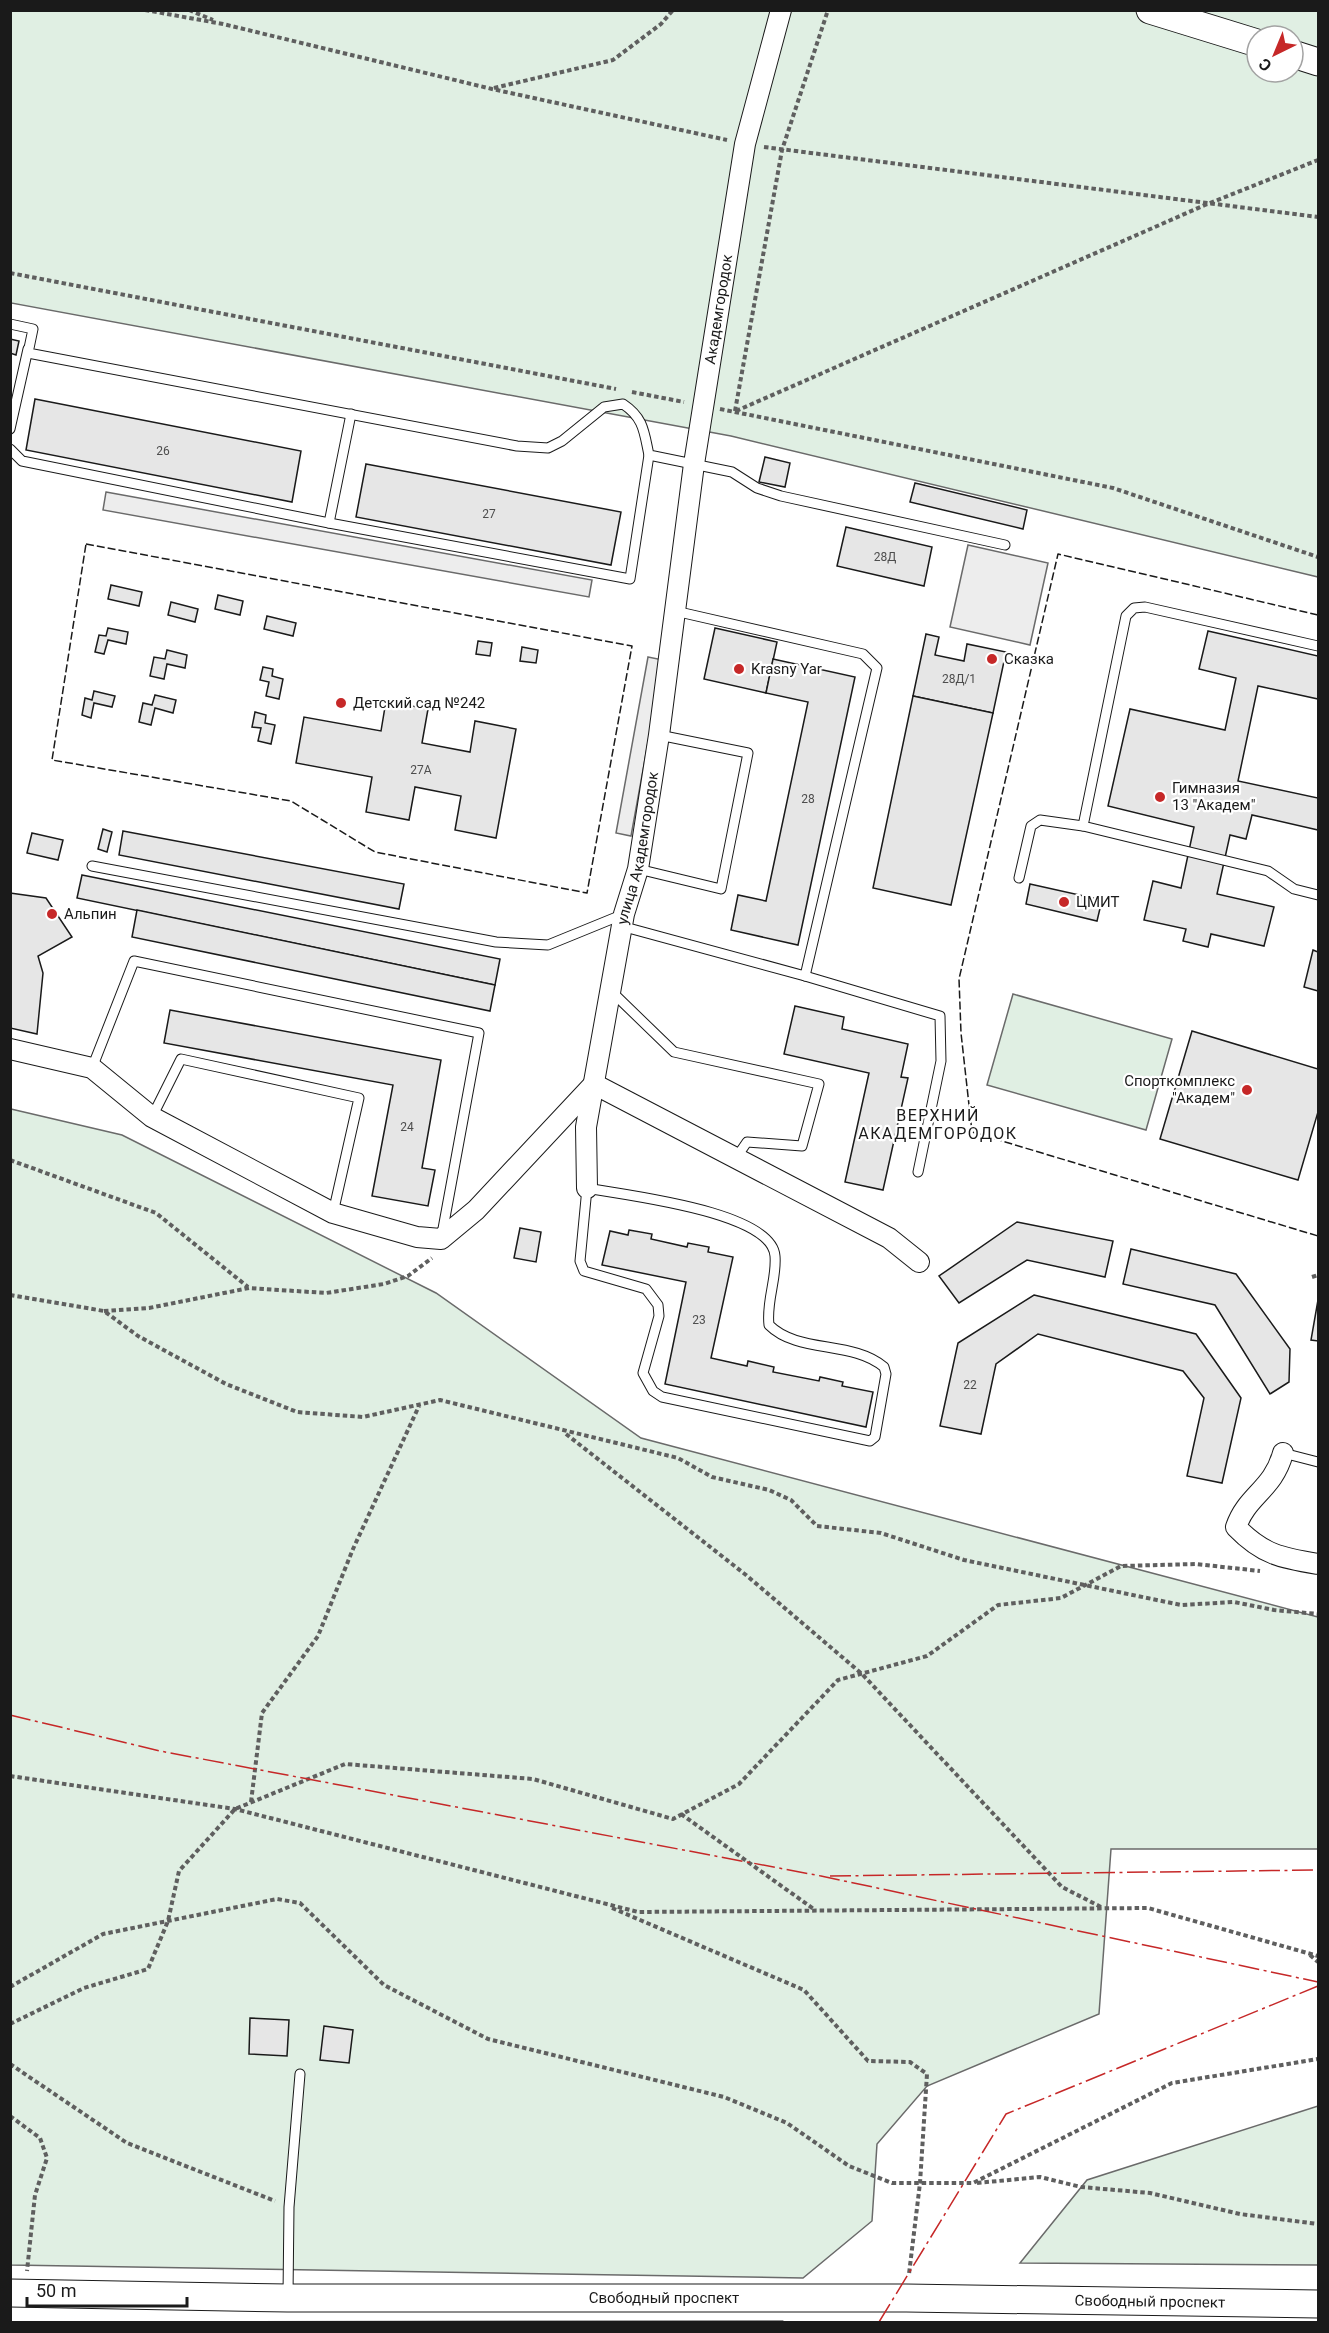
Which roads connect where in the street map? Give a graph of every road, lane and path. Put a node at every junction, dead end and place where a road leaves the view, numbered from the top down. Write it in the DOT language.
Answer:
graph roads {
  1 [pos="145,10"];
  2 [pos="189,10"];
  3 [pos="673,10"];
  4 [pos="781,10"];
  5 [pos="828,10"];
  6 [pos="1150,10"];
  7 [pos="222,24"];
  8 [pos="1245,39"];
  9 [pos="492,89"];
  10 [pos="746,144"];
  11 [pos="782,150"];
  12 [pos="1318,160"];
  13 [pos="1205,205"];
  14 [pos="1318,217"];
  15 [pos="10,273"];
  16 [pos="10,324"];
  17 [pos="28,353"];
  18 [pos="703,405"];
  19 [pos="735,412"];
  20 [pos="351,414"];
  21 [pos="10,429"];
  22 [pos="10,449"];
  23 [pos="649,455"];
  24 [pos="694,464"];
  25 [pos="329,523"];
  26 [pos="1005,545"];
  27 [pos="1318,557"];
  28 [pos="675,612"];
  29 [pos="1318,646"];
  30 [pos="659,735"];
  31 [pos="1083,826"];
  32 [pos="92,866"];
  33 [pos="638,869"];
  34 [pos="1019,878"];
  35 [pos="1318,895"];
  36 [pos="622,920"];
  37 [pos="805,976"];
  38 [pos="610,990"];
  39 [pos="10,1049"];
  40 [pos="92,1068"];
  41 [pos="594,1083"];
  42 [pos="152,1117"];
  43 [pos="736,1158"];
  44 [pos="10,1160"];
  45 [pos="918,1172"];
  46 [pos="587,1188"];
  47 [pos="333,1213"];
  48 [pos="441,1239"];
  49 [pos="919,1262"];
  50 [pos="1318,1275"];
  51 [pos="1312,1277"];
  52 [pos="249,1288"];
  53 [pos="10,1295"];
  54 [pos="104,1311"];
  55 [pos="419,1405"];
  56 [pos="563,1432"];
  57 [pos="1283,1453"];
  58 [pos="1318,1462"];
  59 [pos="1318,1564"];
  60 [pos="1262,1571"];
  61 [pos="1087,1584"];
  62 [pos="1318,1614"];
  63 [pos="862,1674"];
  64 [pos="10,1776"];
  65 [pos="251,1803"];
  66 [pos="235,1809"];
  67 [pos="681,1814"];
  68 [pos="602,1903"];
  69 [pos="1104,1908"];
  70 [pos="817,1911"];
  71 [pos="168,1921"];
  72 [pos="1310,1954"];
  73 [pos="1318,1956"];
  74 [pos="1318,1962"];
  75 [pos="10,1987"];
  76 [pos="10,2024"];
  77 [pos="1318,2059"];
  78 [pos="10,2064"];
  79 [pos="300,2074"];
  80 [pos="10,2116"];
  81 [pos="920,2183"];
  82 [pos="973,2183"];
  83 [pos="289,2207"];
  84 [pos="1318,2224"];
  85 [pos="14,2293"];
  86 [pos="288,2298"];
  87 [pos="906,2298"];
  88 [pos="1318,2304"];
  1 -- 7 [label="path"];
  2 -- 7 [label="path"];
  3 -- 9 [label="path"];
  4 -- 10 [label="street, Академгородок"];
  5 -- 11 [label="path"];
  6 -- 8 [label="main road"];
  7 -- 9 [label="path"];
  9 -- 10 [label="path"];
  10 -- 11 [label="path"];
  10 -- 18 [label="street, Академгородок"];
  11 -- 13 [label="path"];
  11 -- 19 [label="path"];
  12 -- 13 [label="path"];
  13 -- 14 [label="path"];
  13 -- 19 [label="path"];
  15 -- 18 [label="path"];
  16 -- 17 [label="lane"];
  17 -- 20 [label="lane"];
  17 -- 21 [label="lane"];
  18 -- 19 [label="path"];
  18 -- 24 [label="street, Академгородок"];
  19 -- 27 [label="path"];
  20 -- 23 [label="lane"];
  20 -- 25 [label="lane"];
  22 -- 25 [label="lane"];
  23 -- 24 [label="lane"];
  23 -- 25 [label="lane"];
  24 -- 26 [label="lane"];
  24 -- 28 [label="street, Академгородок"];
  28 -- 30 [label="street, улица Академгородок"];
  28 -- 37 [label="lane"];
  29 -- 31 [label="lane"];
  30 -- 33 [label="street, улица Академгородок"];
  30 -- 33 [label="lane"];
  31 -- 34 [label="lane"];
  31 -- 35 [label="lane"];
  32 -- 36 [label="lane"];
  33 -- 36 [label="street, улица Академгородок"];
  36 -- 37 [label="lane"];
  36 -- 38 [label="street, улица Академгородок"];
  37 -- 45 [label="lane"];
  38 -- 41 [label="street, улица Академгородок"];
  38 -- 43 [label="lane"];
  39 -- 40 [label="street"];
  40 -- 42 [label="street"];
  40 -- 48 [label="lane"];
  41 -- 43 [label="street"];
  41 -- 46 [label="street, улица Академгородок"];
  41 -- 48 [label="street"];
  42 -- 47 [label="street"];
  42 -- 47 [label="lane"];
  43 -- 49 [label="street"];
  44 -- 52 [label="path"];
  46 -- 46 [label="lane"];
  47 -- 48 [label="street"];
  48 -- 52 [label="path"];
  50 -- 51 [label="path"];
  52 -- 54 [label="path"];
  53 -- 54 [label="path"];
  54 -- 55 [label="path"];
  55 -- 56 [label="path"];
  55 -- 65 [label="path"];
  56 -- 61 [label="path"];
  56 -- 63 [label="path"];
  57 -- 58 [label="lane"];
  57 -- 59 [label="street"];
  60 -- 61 [label="path"];
  61 -- 62 [label="path"];
  61 -- 63 [label="path"];
  63 -- 67 [label="path"];
  63 -- 69 [label="path"];
  64 -- 66 [label="path"];
  65 -- 66 [label="path"];
  65 -- 67 [label="path"];
  66 -- 68 [label="path"];
  66 -- 71 [label="path"];
  67 -- 70 [label="path"];
  68 -- 70 [label="path"];
  68 -- 81 [label="path"];
  69 -- 70 [label="path"];
  69 -- 72 [label="path"];
  71 -- 75 [label="path"];
  71 -- 76 [label="path"];
  71 -- 81 [label="path"];
  72 -- 73 [label="path"];
  72 -- 74 [label="path"];
  77 -- 82 [label="path"];
  78 -- 83 [label="path"];
  79 -- 83 [label="lane"];
  80 -- 85 [label="path"];
  81 -- 82 [label="path"];
  81 -- 87 [label="path"];
  82 -- 84 [label="path"];
  83 -- 86 [label="lane"];
  85 -- 86 [label="main road, Свободный проспект"];
  86 -- 87 [label="main road, Свободный проспект"];
  87 -- 88 [label="main road, Свободный проспект"];
}
